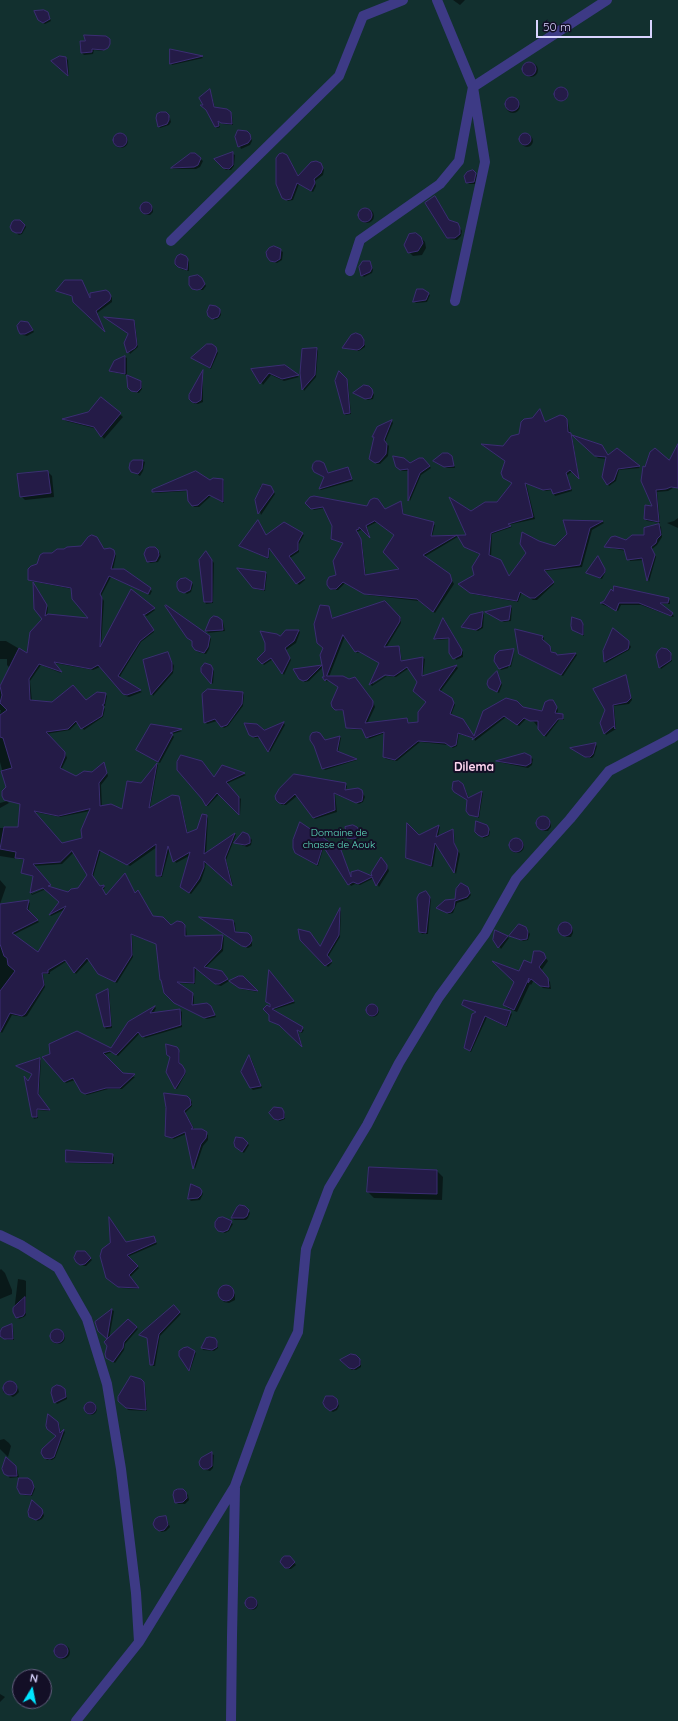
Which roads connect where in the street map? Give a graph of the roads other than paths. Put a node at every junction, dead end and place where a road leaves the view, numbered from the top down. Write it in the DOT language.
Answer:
graph roads {
  1 [pos="403,0"];
  2 [pos="437,0"];
  3 [pos="607,0"];
  4 [pos="473,87"];
  5 [pos="171,241"];
  6 [pos="350,271"];
  7 [pos="455,301"];
  8 [pos="678,734"];
  9 [pos="0,1235"];
  10 [pos="235,1486"];
  11 [pos="139,1642"];
  12 [pos="76,1721"];
  13 [pos="232,1721"];
  1 -- 5 [label="street"];
  2 -- 4 [label="street"];
  3 -- 4 [label="street"];
  4 -- 6 [label="street"];
  4 -- 7 [label="street"];
  8 -- 10 [label="street"];
  9 -- 11 [label="street"];
  10 -- 11 [label="street"];
  10 -- 13 [label="street"];
  11 -- 12 [label="street"];
}
